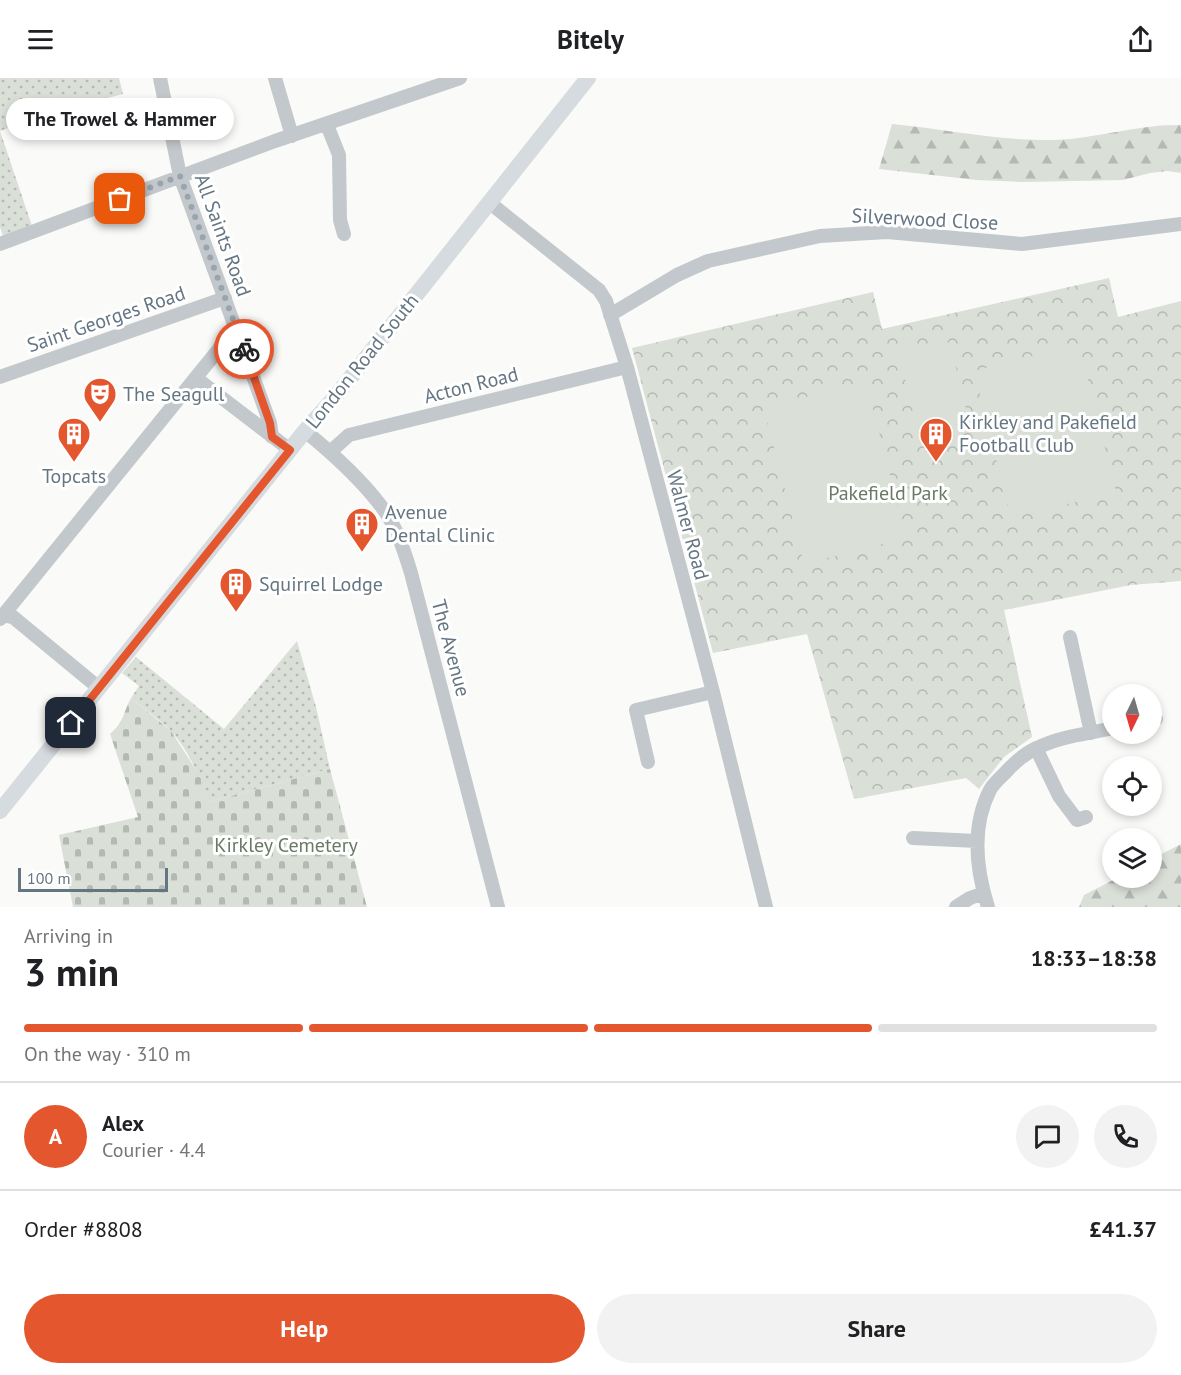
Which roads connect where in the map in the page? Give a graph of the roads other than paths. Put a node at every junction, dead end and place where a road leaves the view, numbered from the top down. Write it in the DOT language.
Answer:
graph roads {
  1 [pos="160,78"];
  2 [pos="275,78"];
  3 [pos="460,78"];
  4 [pos="588,78"];
  5 [pos="327,124"];
  6 [pos="292,136"];
  7 [pos="180,176"];
  8 [pos="490,203"];
  9 [pos="1181,224"];
  10 [pos="344,234"];
  11 [pos="0,244"];
  12 [pos="225,298"];
  13 [pos="610,315"];
  14 [pos="236,328"];
  15 [pos="627,368"];
  16 [pos="0,377"];
  17 [pos="195,378"];
  18 [pos="305,431"];
  19 [pos="272,437"];
  20 [pos="290,450"];
  21 [pos="330,452"];
  22 [pos="1,617"];
  23 [pos="1070,637"];
  24 [pos="99,688"];
  25 [pos="713,692"];
  26 [pos="1102,731"];
  27 [pos="1091,734"];
  28 [pos="1036,748"];
  29 [pos="648,762"];
  30 [pos="0,811"];
  31 [pos="1082,818"];
  32 [pos="977,841"];
  33 [pos="921,843"];
  34 [pos="984,893"];
  35 [pos="498,907"];
  36 [pos="766,907"];
  37 [pos="956,907"];
  38 [pos="988,907"];
  1 -- 7 [label="street, All Saints Road"];
  2 -- 6 [label="street"];
  3 -- 5 [label="street"];
  4 -- 8 [label="main road, London Road South"];
  5 -- 6 [label="street"];
  5 -- 10 [label="street"];
  6 -- 7 [label="street"];
  7 -- 11 [label="street"];
  7 -- 12 [label="street, All Saints Road"];
  8 -- 13 [label="street, Walmer Road"];
  8 -- 18 [label="main road, London Road South"];
  9 -- 13 [label="street, Silverwood Close"];
  12 -- 14 [label="street, All Saints Road"];
  12 -- 16 [label="street, Saint Georges Road"];
  13 -- 15 [label="street, Walmer Road"];
  14 -- 17 [label="street"];
  14 -- 19 [label="street, All Saints Road"];
  15 -- 21 [label="street, Acton Road"];
  15 -- 25 [label="street, Walmer Road"];
  17 -- 19 [label="street"];
  17 -- 22 [label="street"];
  18 -- 20 [label="main road, London Road South"];
  18 -- 21 [label="street, The Avenue"];
  19 -- 20 [label="street"];
  20 -- 24 [label="main road, London Road South"];
  21 -- 35 [label="street, The Avenue"];
  22 -- 24 [label="street"];
  23 -- 27 [label="street"];
  24 -- 30 [label="main road, London Road South"];
  25 -- 29 [label="street"];
  25 -- 36 [label="street, Walmer Road"];
  26 -- 27 [label="street"];
  27 -- 28 [label="street"];
  28 -- 31 [label="street"];
  28 -- 32 [label="street"];
  32 -- 33 [label="street"];
  32 -- 34 [label="street"];
  34 -- 37 [label="street"];
  34 -- 38 [label="street"];
}
